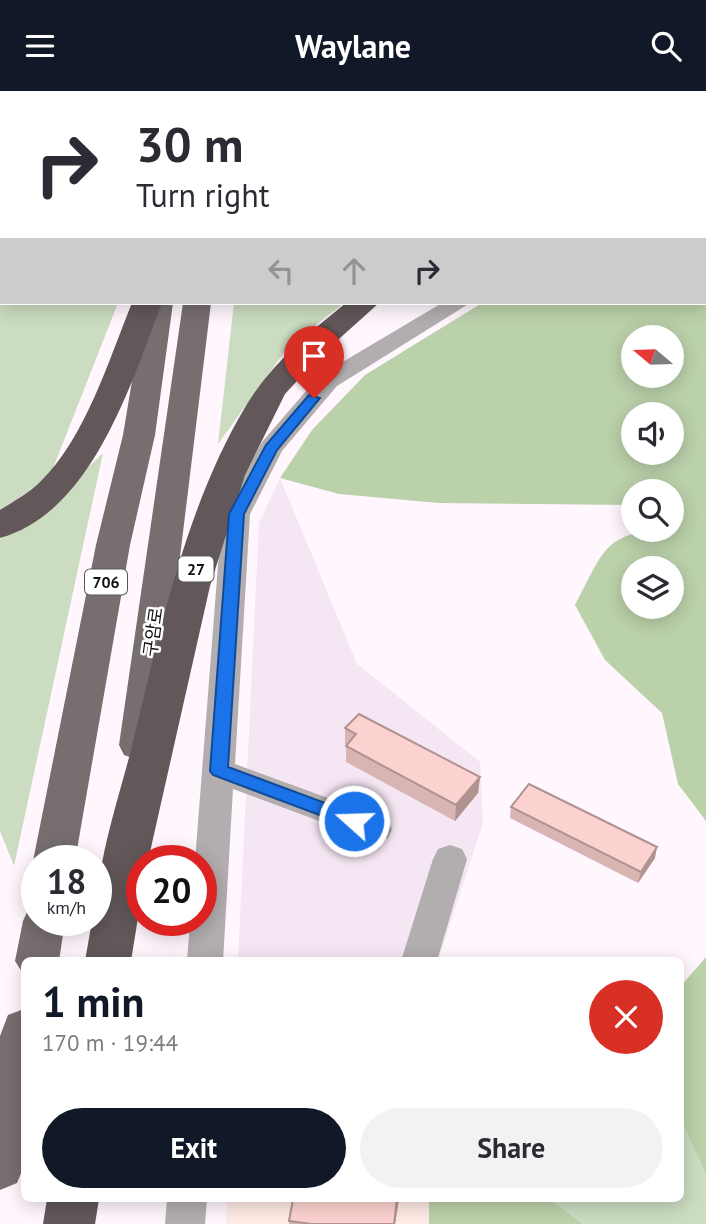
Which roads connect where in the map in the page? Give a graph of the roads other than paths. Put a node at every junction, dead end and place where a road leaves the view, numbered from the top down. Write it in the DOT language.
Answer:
graph roads {
  1 [pos="146,305"];
  2 [pos="159,305"];
  3 [pos="197,305"];
  4 [pos="362,305"];
  5 [pos="455,305"];
  6 [pos="0,526"];
  7 [pos="219,771"];
  8 [pos="376,829"];
  9 [pos="57,845"];
  10 [pos="450,859"];
  11 [pos="120,882"];
  12 [pos="41,936"];
  13 [pos="38,957"];
  14 [pos="109,957"];
  15 [pos="212,957"];
  16 [pos="420,957"];
  17 [pos="21,1047"];
  18 [pos="0,1167"];
  19 [pos="73,1202"];
  20 [pos="187,1202"];
  21 [pos="69,1224"];
  22 [pos="185,1224"];
  1 -- 6 [label="highway"];
  2 -- 9 [label="main road, 706"];
  3 -- 11 [label="main road, 구암로"];
  4 -- 11 [label="highway, 27"];
  5 -- 7 [label="street"];
  7 -- 8 [label="street"];
  7 -- 15 [label="street"];
  10 -- 16 [label="street"];
  11 -- 14 [label="highway, 구암로 / 27"];
  12 -- 13 [label="main road"];
  17 -- 18 [label="main road"];
  19 -- 21 [label="highway"];
  20 -- 22 [label="street"];
}
